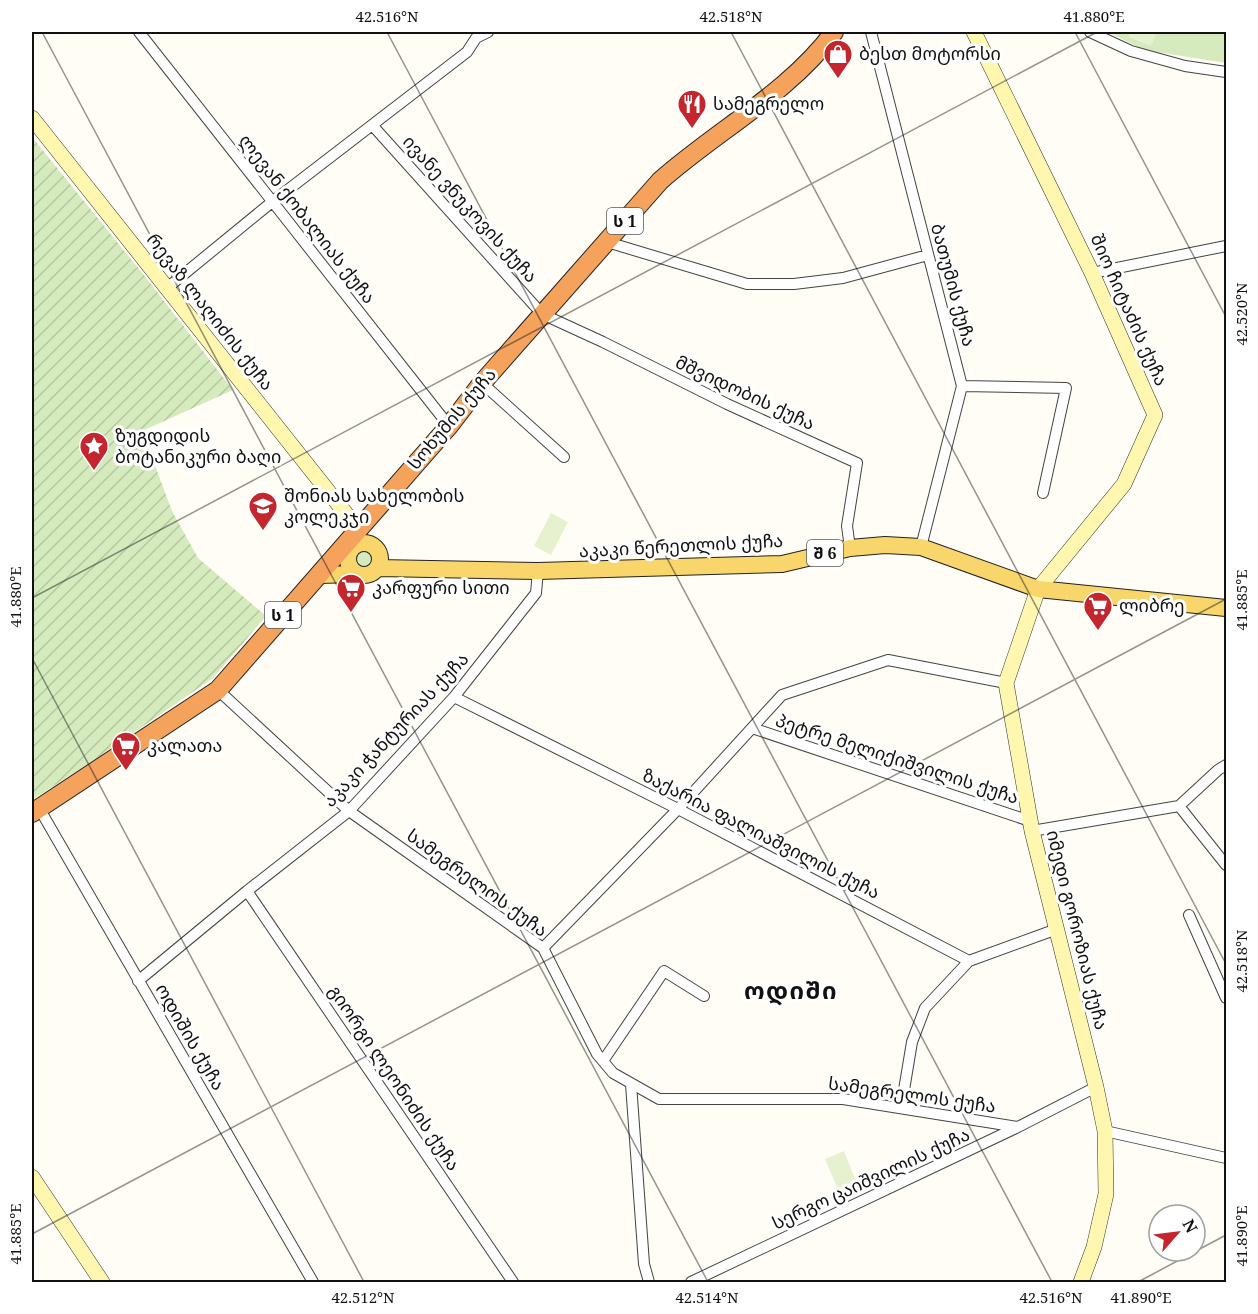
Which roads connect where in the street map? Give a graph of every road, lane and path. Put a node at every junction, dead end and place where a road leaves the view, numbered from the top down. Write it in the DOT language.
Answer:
graph roads {
  1 [pos="139,32"];
  2 [pos="488,32"];
  3 [pos="834,32"];
  4 [pos="871,32"];
  5 [pos="974,32"];
  6 [pos="1090,32"];
  7 [pos="475,35"];
  8 [pos="1227,72"];
  9 [pos="32,118"];
  10 [pos="373,126"];
  11 [pos="272,202"];
  12 [pos="607,242"];
  13 [pos="1227,246"];
  14 [pos="928,255"];
  15 [pos="1092,273"];
  16 [pos="167,288"];
  17 [pos="542,314"];
  18 [pos="482,383"];
  19 [pos="962,386"];
  20 [pos="449,426"];
  21 [pos="564,457"];
  22 [pos="1043,493"];
  23 [pos="362,524"];
  24 [pos="375,547"];
  25 [pos="921,547"];
  26 [pos="850,548"];
  27 [pos="346,551"];
  28 [pos="394,560"];
  29 [pos="378,568"];
  30 [pos="416,569"];
  31 [pos="538,571"];
  32 [pos="357,574"];
  33 [pos="319,575"];
  34 [pos="1038,589"];
  35 [pos="1227,608"];
  36 [pos="1006,683"];
  37 [pos="218,690"];
  38 [pos="454,697"];
  39 [pos="752,728"];
  40 [pos="1227,765"];
  41 [pos="1179,806"];
  42 [pos="678,809"];
  43 [pos="35,811"];
  44 [pos="349,811"];
  45 [pos="1031,826"];
  46 [pos="1227,865"];
  47 [pos="247,891"];
  48 [pos="1189,915"];
  49 [pos="1057,929"];
  50 [pos="543,948"];
  51 [pos="969,961"];
  52 [pos="138,981"];
  53 [pos="704,996"];
  54 [pos="1227,998"];
  55 [pos="603,1061"];
  56 [pos="631,1083"];
  57 [pos="1096,1087"];
  58 [pos="901,1108"];
  59 [pos="1018,1127"];
  60 [pos="1105,1131"];
  61 [pos="1227,1158"];
  62 [pos="32,1177"];
  63 [pos="102,1282"];
  64 [pos="313,1282"];
  65 [pos="513,1282"];
  66 [pos="649,1282"];
  67 [pos="691,1282"];
  68 [pos="1081,1282"];
  1 -- 11 [label="street, ლევან ქობალიას ქუჩა"];
  2 -- 7 [label="street"];
  3 -- 12 [label="highway, სოხუმის ქუჩა / ს 1"];
  4 -- 14 [label="street, ბათუმის ქუჩა"];
  5 -- 15 [label="street, შიო ჩიტაძის ქუჩა"];
  6 -- 8 [label="street"];
  7 -- 10 [label="street"];
  9 -- 16 [label="street, რევაზ ლაღიძის ქუჩა"];
  10 -- 11 [label="street"];
  10 -- 17 [label="street, ივანე ვნუკოვის ქუჩა"];
  11 -- 16 [label="street"];
  11 -- 20 [label="street, ლევან ქობალიას ქუჩა"];
  12 -- 14 [label="street"];
  12 -- 17 [label="highway, სოხუმის ქუჩა / ს 1"];
  13 -- 15 [label="street"];
  14 -- 19 [label="street, ბათუმის ქუჩა"];
  15 -- 34 [label="street, შიო ჩიტაძის ქუჩა"];
  16 -- 23 [label="street, რევაზ ლაღიძის ქუჩა"];
  17 -- 18 [label="highway, სოხუმის ქუჩა / ს 1"];
  17 -- 26 [label="street, მშვიდობის ქუჩა"];
  18 -- 20 [label="highway, სოხუმის ქუჩა / ს 1"];
  18 -- 21 [label="street"];
  19 -- 22 [label="street"];
  19 -- 25 [label="street, ბათუმის ქუჩა"];
  20 -- 23 [label="highway, სოხუმის ქუჩა / ს 1"];
  23 -- 24 [label="main road, შ 6"];
  23 -- 27 [label="highway, სოხუმის ქუჩა / ს 1"];
  23 -- 28 [label="main road, შ 6"];
  24 -- 27 [label="main road"];
  24 -- 28 [label="main road, შ 6"];
  24 -- 29 [label="main road"];
  25 -- 26 [label="main road, აკაკი წერეთლის ქუჩა / შ 6"];
  25 -- 34 [label="main road, აკაკი წერეთლის ქუჩა / შ 6"];
  26 -- 31 [label="main road, აკაკი წერეთლის ქუჩა / შ 6"];
  27 -- 32 [label="main road"];
  27 -- 33 [label="highway, სოხუმის ქუჩა / ს 1"];
  28 -- 30 [label="main road, შ 6"];
  29 -- 30 [label="main road, შ 6"];
  29 -- 32 [label="main road, შ 6"];
  30 -- 31 [label="main road, აკაკი წერეთლის ქუჩა / შ 6"];
  31 -- 38 [label="street, აკაკი ჭანტურიას ქუჩა"];
  32 -- 33 [label="main road, შ 6"];
  33 -- 37 [label="highway, სოხუმის ქუჩა / ს 1"];
  34 -- 35 [label="main road, აკაკი წერეთლის ქუჩა / შ 6"];
  34 -- 36 [label="street, იმედი გოროზიას ქუჩა"];
  36 -- 39 [label="street"];
  36 -- 45 [label="street, იმედი გოროზიას ქუჩა"];
  37 -- 43 [label="highway, სოხუმის ქუჩა / ს 1"];
  37 -- 44 [label="street, სამეგრელოს ქუჩა"];
  38 -- 42 [label="street, ზაქარია ფალიაშვილის ქუჩა"];
  38 -- 44 [label="street, აკაკი ჭანტურიას ქუჩა"];
  39 -- 42 [label="street"];
  39 -- 45 [label="street, პეტრე მელიქიშვილის ქუჩა"];
  40 -- 41 [label="street"];
  41 -- 45 [label="street"];
  41 -- 46 [label="street"];
  42 -- 50 [label="street"];
  42 -- 51 [label="street, ზაქარია ფალიაშვილის ქუჩა"];
  43 -- 52 [label="street, ოდიშის ქუჩა"];
  44 -- 47 [label="street, აკაკი ჭანტურიას ქუჩა"];
  44 -- 50 [label="street, სამეგრელოს ქუჩა"];
  45 -- 49 [label="street, იმედი გოროზიას ქუჩა"];
  47 -- 52 [label="street, აკაკი ჭანტურიას ქუჩა"];
  47 -- 65 [label="street, გიორგი ლეონიძის ქუჩა"];
  48 -- 54 [label="street"];
  49 -- 51 [label="street"];
  49 -- 57 [label="street, იმედი გოროზიას ქუჩა"];
  50 -- 55 [label="street, სამეგრელოს ქუჩა"];
  51 -- 58 [label="street"];
  52 -- 64 [label="street, ოდიშის ქუჩა"];
  53 -- 55 [label="street"];
  55 -- 56 [label="street, სამეგრელოს ქუჩა"];
  56 -- 58 [label="street, სამეგრელოს ქუჩა"];
  56 -- 66 [label="street"];
  57 -- 59 [label="street, სერგო ცაიშვილის ქუჩა"];
  57 -- 60 [label="street, იმედი გოროზიას ქუჩა"];
  58 -- 59 [label="street, სამეგრელოს ქუჩა"];
  59 -- 67 [label="street, სერგო ცაიშვილის ქუჩა"];
  60 -- 61 [label="street"];
  60 -- 68 [label="street, იმედი გოროზიას ქუჩა"];
  62 -- 63 [label="street"];
}
